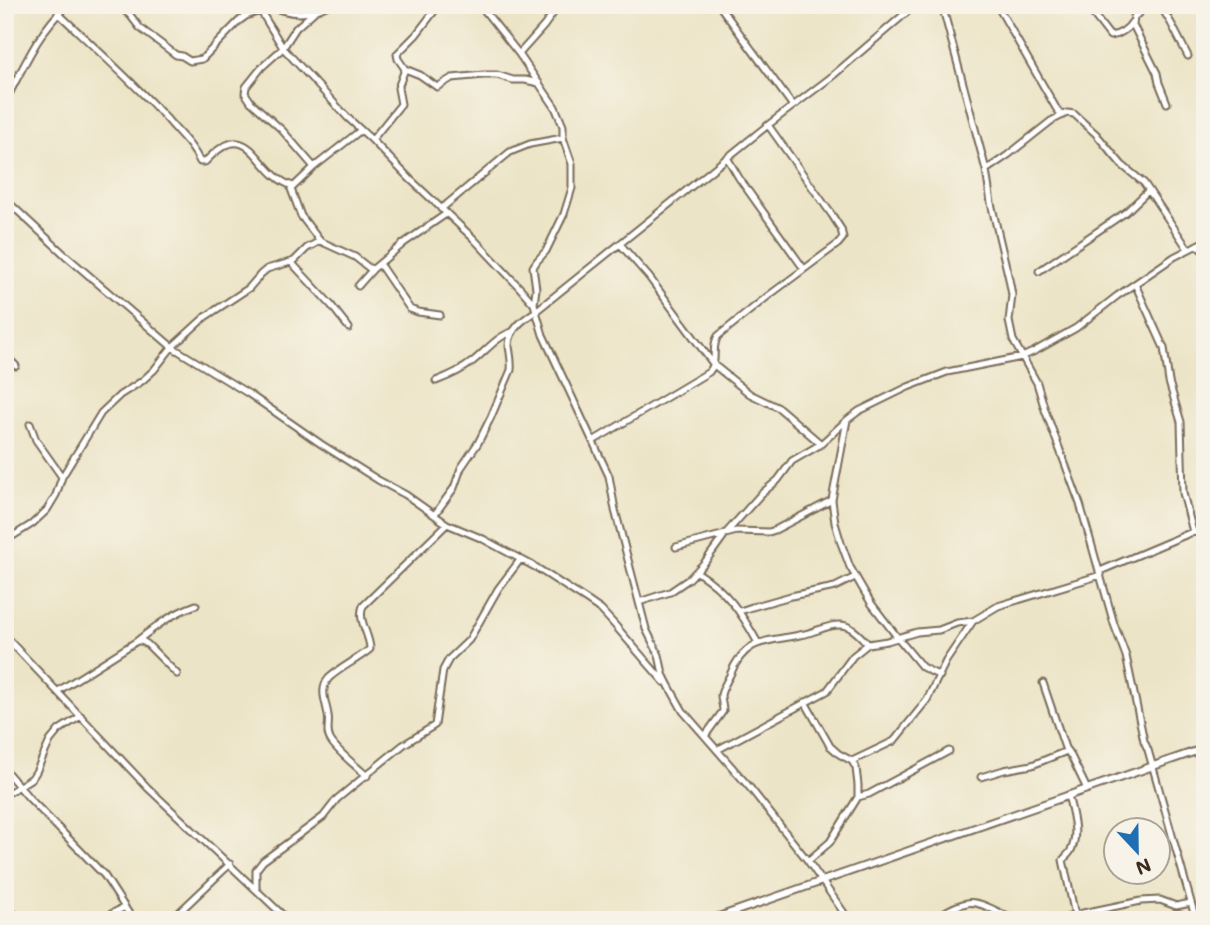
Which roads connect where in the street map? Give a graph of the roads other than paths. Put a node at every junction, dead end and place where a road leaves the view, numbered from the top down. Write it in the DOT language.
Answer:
graph roads {
  1 [pos="67,5"];
  2 [pos="118,5"];
  3 [pos="267,5"];
  4 [pos="328,5"];
  5 [pos="439,5"];
  6 [pos="480,5"];
  7 [pos="559,5"];
  8 [pos="719,5"];
  9 [pos="904,5"];
  10 [pos="916,5"];
  11 [pos="942,5"];
  12 [pos="997,5"];
  13 [pos="1086,5"];
  14 [pos="1148,5"];
  15 [pos="1160,5"];
  16 [pos="258,8"];
  17 [pos="314,12"];
  18 [pos="907,12"];
  19 [pos="58,13"];
  20 [pos="1133,21"];
  21 [pos="283,48"];
  22 [pos="519,54"];
  23 [pos="1188,56"];
  24 [pos="405,69"];
  25 [pos="539,83"];
  26 [pos="5,103"];
  27 [pos="1167,103"];
  28 [pos="793,106"];
  29 [pos="1061,115"];
  30 [pos="768,125"];
  31 [pos="361,130"];
  32 [pos="563,138"];
  33 [pos="372,140"];
  34 [pos="728,159"];
  35 [pos="314,167"];
  36 [pos="986,170"];
  37 [pos="293,186"];
  38 [pos="1149,190"];
  39 [pos="5,199"];
  40 [pos="441,209"];
  41 [pos="446,214"];
  42 [pos="320,241"];
  43 [pos="1205,241"];
  44 [pos="620,244"];
  45 [pos="1197,245"];
  46 [pos="1188,248"];
  47 [pos="1205,253"];
  48 [pos="291,262"];
  49 [pos="380,265"];
  50 [pos="373,269"];
  51 [pos="804,269"];
  52 [pos="1040,271"];
  53 [pos="1135,284"];
  54 [pos="358,286"];
  55 [pos="534,303"];
  56 [pos="537,310"];
  57 [pos="440,315"];
  58 [pos="349,328"];
  59 [pos="512,332"];
  60 [pos="172,347"];
  61 [pos="5,355"];
  62 [pos="1022,357"];
  63 [pos="714,365"];
  64 [pos="16,366"];
  65 [pos="436,381"];
  66 [pos="847,420"];
  67 [pos="30,425"];
  68 [pos="593,441"];
  69 [pos="821,444"];
  70 [pos="62,477"];
  71 [pos="832,500"];
  72 [pos="435,514"];
  73 [pos="447,524"];
  74 [pos="1205,531"];
  75 [pos="1193,532"];
  76 [pos="726,533"];
  77 [pos="5,541"];
  78 [pos="676,547"];
  79 [pos="520,560"];
  80 [pos="697,572"];
  81 [pos="1101,573"];
  82 [pos="855,577"];
  83 [pos="639,601"];
  84 [pos="196,605"];
  85 [pos="740,611"];
  86 [pos="973,621"];
  87 [pos="5,636"];
  88 [pos="898,638"];
  89 [pos="137,641"];
  90 [pos="758,643"];
  91 [pos="868,644"];
  92 [pos="177,674"];
  93 [pos="940,676"];
  94 [pos="1043,683"];
  95 [pos="668,686"];
  96 [pos="58,691"];
  97 [pos="805,702"];
  98 [pos="81,716"];
  99 [pos="705,736"];
  100 [pos="1205,748"];
  101 [pos="717,750"];
  102 [pos="949,751"];
  103 [pos="1067,751"];
  104 [pos="852,761"];
  105 [pos="1153,766"];
  106 [pos="5,770"];
  107 [pos="366,776"];
  108 [pos="981,777"];
  109 [pos="19,787"];
  110 [pos="1087,789"];
  111 [pos="5,795"];
  112 [pos="1068,796"];
  113 [pos="858,797"];
  114 [pos="808,861"];
  115 [pos="230,864"];
  116 [pos="821,881"];
  117 [pos="256,889"];
  118 [pos="1191,903"];
  119 [pos="125,907"];
  120 [pos="5,911"];
  121 [pos="844,914"];
  122 [pos="1076,915"];
  123 [pos="48,920"];
  124 [pos="99,920"];
  125 [pos="133,920"];
  126 [pos="171,920"];
  127 [pos="288,920"];
  128 [pos="710,920"];
  129 [pos="835,920"];
  130 [pos="849,920"];
  131 [pos="931,920"];
  132 [pos="1014,920"];
  133 [pos="1059,920"];
  134 [pos="1196,920"];
  1 -- 19 [label="street"];
  2 -- 16 [label="street"];
  3 -- 17 [label="street"];
  4 -- 17 [label="street"];
  5 -- 24 [label="street"];
  6 -- 22 [label="street"];
  7 -- 22 [label="street"];
  8 -- 28 [label="street"];
  9 -- 18 [label="street"];
  10 -- 18 [label="street"];
  11 -- 36 [label="street"];
  12 -- 29 [label="street"];
  13 -- 20 [label="street"];
  14 -- 20 [label="street"];
  15 -- 23 [label="street"];
  16 -- 21 [label="street"];
  17 -- 21 [label="street"];
  18 -- 28 [label="street"];
  19 -- 26 [label="street"];
  19 -- 37 [label="street"];
  20 -- 27 [label="street"];
  21 -- 31 [label="street"];
  21 -- 35 [label="street"];
  22 -- 25 [label="street"];
  24 -- 25 [label="street"];
  24 -- 33 [label="street"];
  25 -- 32 [label="street"];
  28 -- 30 [label="street"];
  29 -- 36 [label="street"];
  29 -- 38 [label="street"];
  30 -- 34 [label="street"];
  30 -- 51 [label="street"];
  31 -- 33 [label="street"];
  31 -- 35 [label="street"];
  32 -- 40 [label="street"];
  32 -- 55 [label="street"];
  33 -- 40 [label="street"];
  34 -- 44 [label="street"];
  34 -- 51 [label="street"];
  35 -- 37 [label="street"];
  36 -- 62 [label="street"];
  37 -- 42 [label="street"];
  38 -- 46 [label="street"];
  38 -- 52 [label="street"];
  39 -- 60 [label="street"];
  40 -- 41 [label="street"];
  41 -- 49 [label="street"];
  41 -- 55 [label="street"];
  42 -- 48 [label="street"];
  42 -- 50 [label="street"];
  43 -- 45 [label="street"];
  44 -- 56 [label="street"];
  44 -- 63 [label="street"];
  45 -- 46 [label="street"];
  45 -- 47 [label="street"];
  46 -- 53 [label="street"];
  48 -- 58 [label="street"];
  48 -- 60 [label="street"];
  49 -- 50 [label="street"];
  49 -- 57 [label="street"];
  50 -- 54 [label="street"];
  51 -- 63 [label="street"];
  53 -- 62 [label="street"];
  53 -- 75 [label="street"];
  55 -- 56 [label="street"];
  56 -- 59 [label="street"];
  56 -- 68 [label="street"];
  59 -- 65 [label="street"];
  59 -- 72 [label="street"];
  60 -- 70 [label="street"];
  60 -- 72 [label="street"];
  61 -- 64 [label="street"];
  62 -- 66 [label="street"];
  62 -- 81 [label="street"];
  63 -- 68 [label="street"];
  63 -- 69 [label="street"];
  66 -- 69 [label="street"];
  66 -- 71 [label="street"];
  67 -- 70 [label="street"];
  68 -- 83 [label="street"];
  69 -- 76 [label="street"];
  70 -- 77 [label="street"];
  71 -- 76 [label="street"];
  71 -- 82 [label="street"];
  72 -- 73 [label="street"];
  73 -- 79 [label="street"];
  73 -- 107 [label="street"];
  74 -- 75 [label="street"];
  75 -- 81 [label="street"];
  76 -- 78 [label="street"];
  76 -- 80 [label="street"];
  79 -- 95 [label="street"];
  79 -- 107 [label="street"];
  80 -- 83 [label="street"];
  80 -- 85 [label="street"];
  81 -- 86 [label="street"];
  81 -- 105 [label="street"];
  82 -- 85 [label="street"];
  82 -- 88 [label="street"];
  83 -- 95 [label="street"];
  84 -- 89 [label="street"];
  85 -- 90 [label="street"];
  86 -- 88 [label="street"];
  86 -- 93 [label="street"];
  87 -- 96 [label="street"];
  88 -- 91 [label="street"];
  88 -- 93 [label="street"];
  89 -- 92 [label="street"];
  89 -- 96 [label="street"];
  90 -- 91 [label="street"];
  90 -- 99 [label="street"];
  91 -- 97 [label="street"];
  93 -- 104 [label="street"];
  94 -- 103 [label="street"];
  95 -- 99 [label="street"];
  96 -- 98 [label="street"];
  97 -- 101 [label="street"];
  97 -- 104 [label="street"];
  98 -- 109 [label="street"];
  98 -- 115 [label="street"];
  99 -- 101 [label="street"];
  100 -- 105 [label="street"];
  101 -- 114 [label="street"];
  102 -- 113 [label="street"];
  103 -- 108 [label="street"];
  103 -- 110 [label="street"];
  104 -- 113 [label="street"];
  105 -- 110 [label="street"];
  105 -- 118 [label="street"];
  106 -- 109 [label="street"];
  107 -- 117 [label="street"];
  109 -- 111 [label="street"];
  109 -- 119 [label="street"];
  110 -- 112 [label="street"];
  112 -- 116 [label="street"];
  112 -- 122 [label="street"];
  113 -- 114 [label="street"];
  114 -- 116 [label="street"];
  115 -- 117 [label="street"];
  115 -- 126 [label="street"];
  116 -- 121 [label="street"];
  116 -- 128 [label="street"];
  117 -- 127 [label="street"];
  118 -- 122 [label="street"];
  118 -- 134 [label="street"];
  119 -- 124 [label="street"];
  119 -- 125 [label="street"];
  120 -- 123 [label="street"];
  121 -- 129 [label="street"];
  121 -- 130 [label="street"];
  122 -- 133 [label="street"];
  131 -- 132 [label="street"];
}
